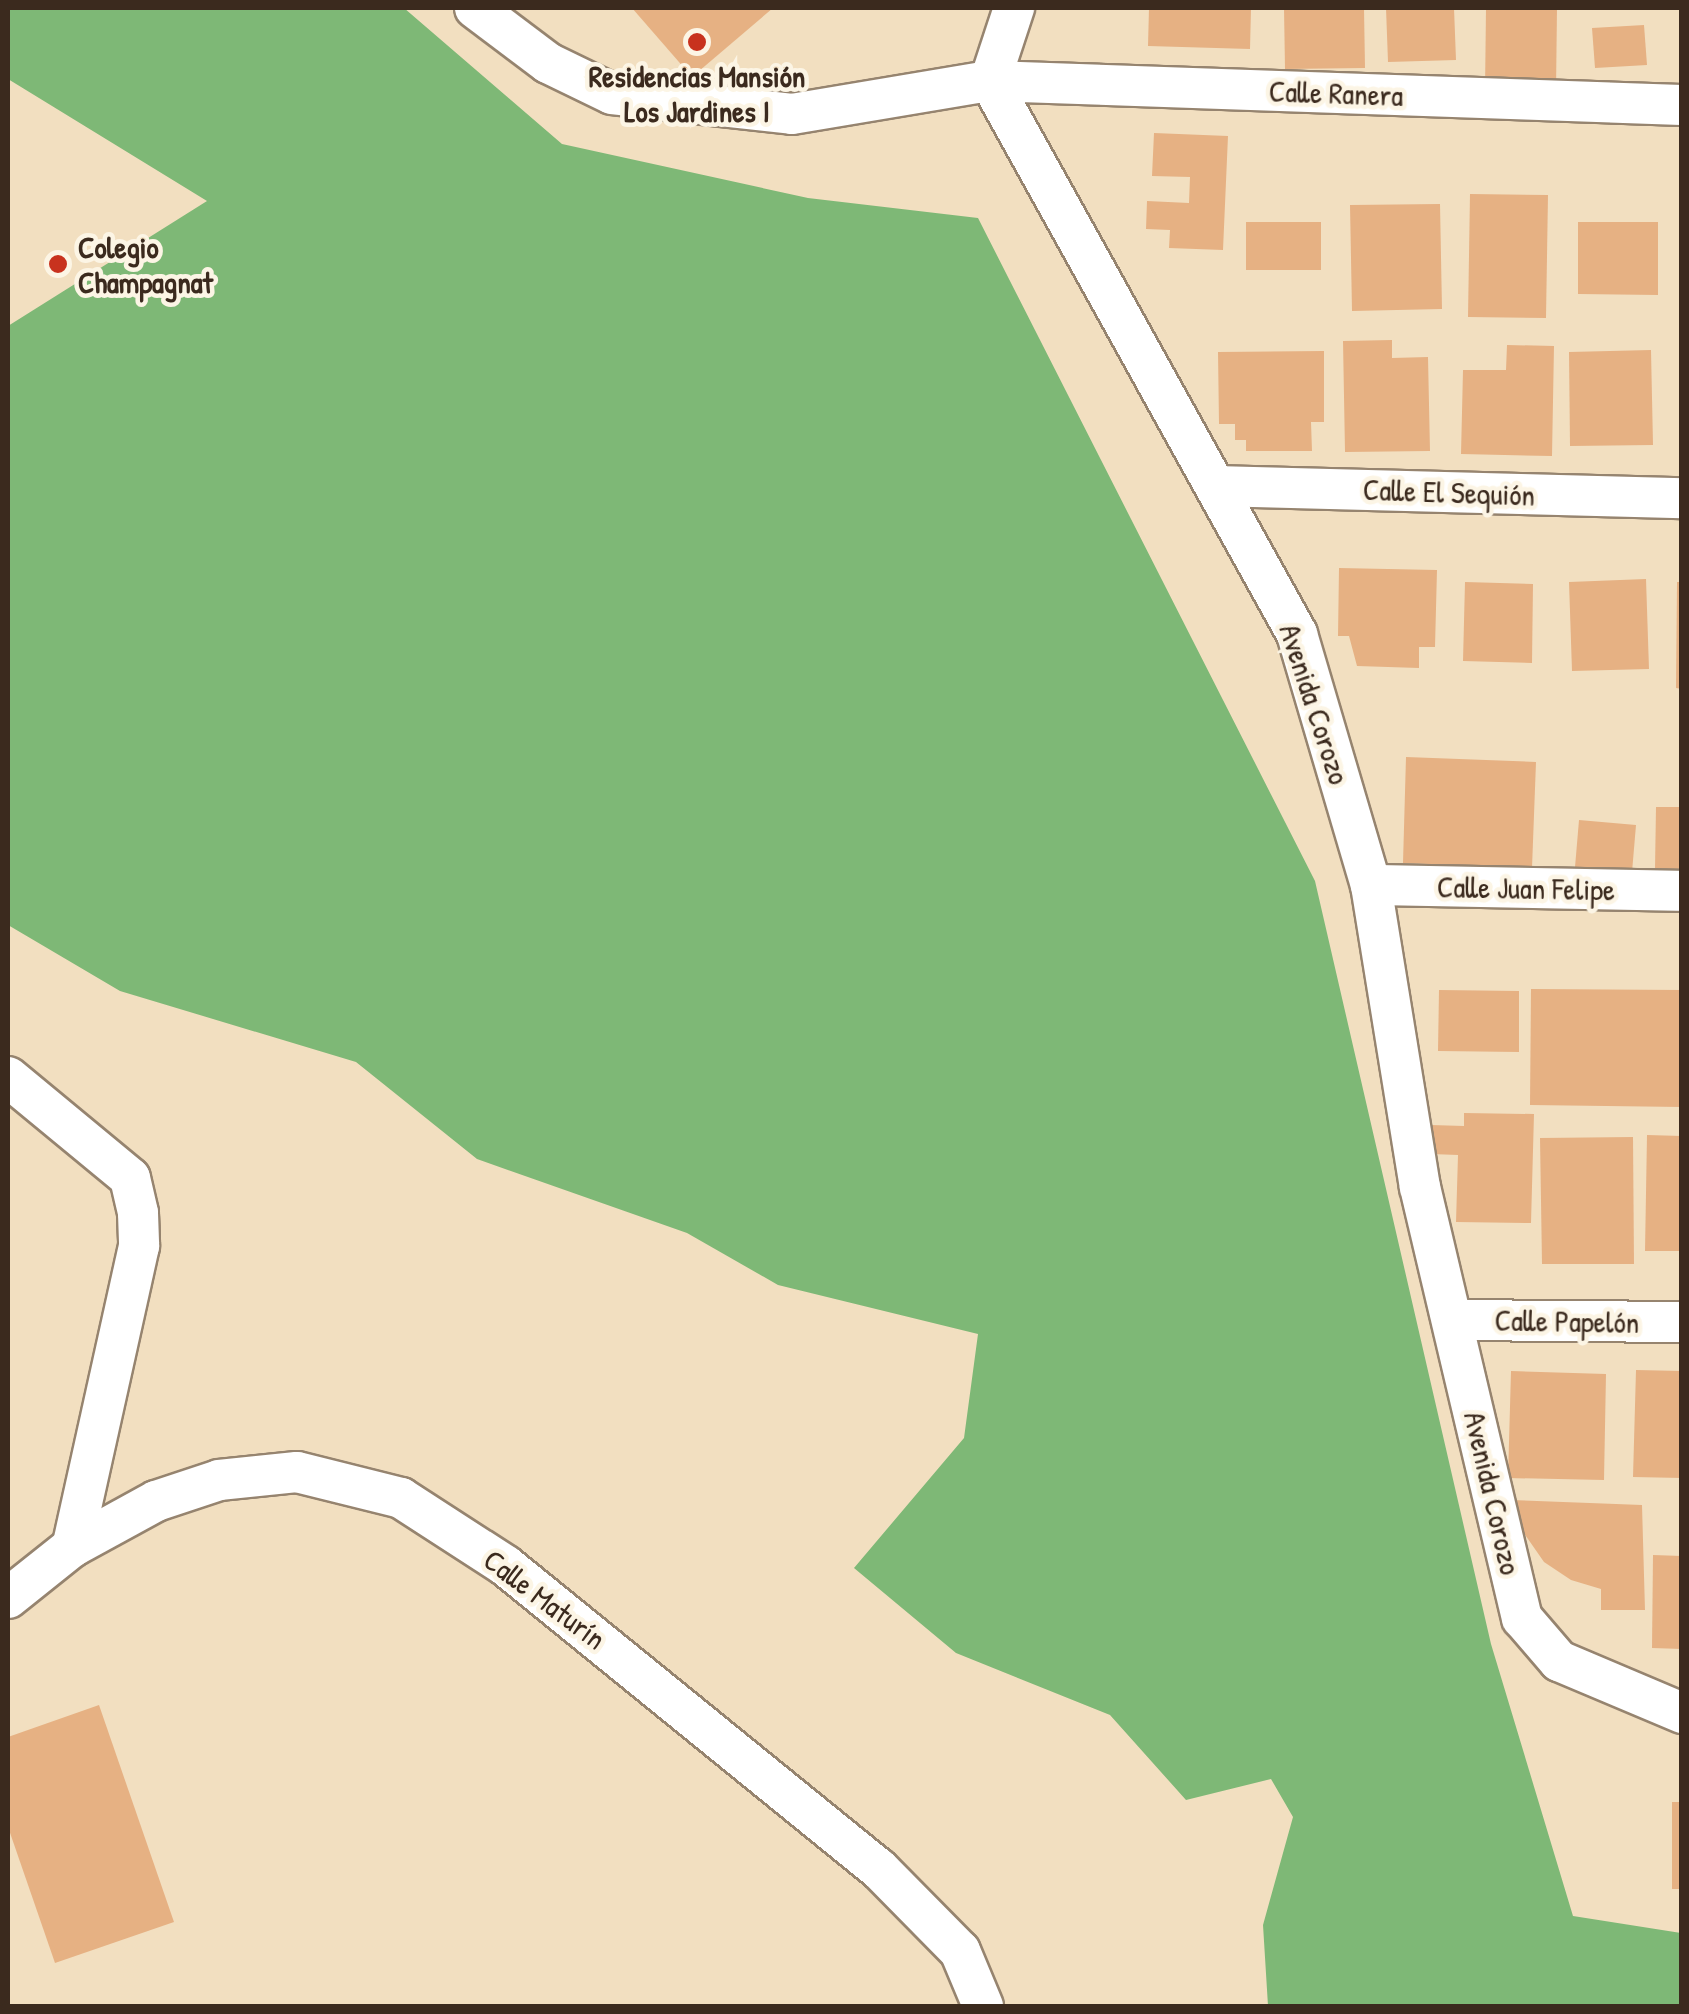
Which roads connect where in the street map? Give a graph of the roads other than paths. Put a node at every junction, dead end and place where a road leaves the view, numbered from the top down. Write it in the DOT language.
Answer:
graph roads {
  1 [pos="475,8"];
  2 [pos="1014,8"];
  3 [pos="990,81"];
  4 [pos="1682,104"];
  5 [pos="1216,486"];
  6 [pos="1682,498"];
  7 [pos="1371,886"];
  8 [pos="1682,891"];
  9 [pos="8,1077"];
  10 [pos="1453,1320"];
  11 [pos="1682,1322"];
  12 [pos="72,1547"];
  13 [pos="8,1598"];
  14 [pos="1682,1713"];
  15 [pos="983,2006"];
  1 -- 3 [label="street"];
  2 -- 3 [label="street"];
  3 -- 4 [label="street, Calle Ranera"];
  3 -- 5 [label="street, Avenida Corozo"];
  5 -- 6 [label="street, Calle El Sequión"];
  5 -- 7 [label="street, Avenida Corozo"];
  7 -- 8 [label="street, Calle Juan Felipe"];
  7 -- 10 [label="street, Avenida Corozo"];
  9 -- 12 [label="street"];
  10 -- 11 [label="street, Calle Papelón"];
  10 -- 14 [label="street, Avenida Corozo"];
  12 -- 13 [label="street, Calle Maturín"];
  12 -- 15 [label="street, Calle Maturín"];
}
